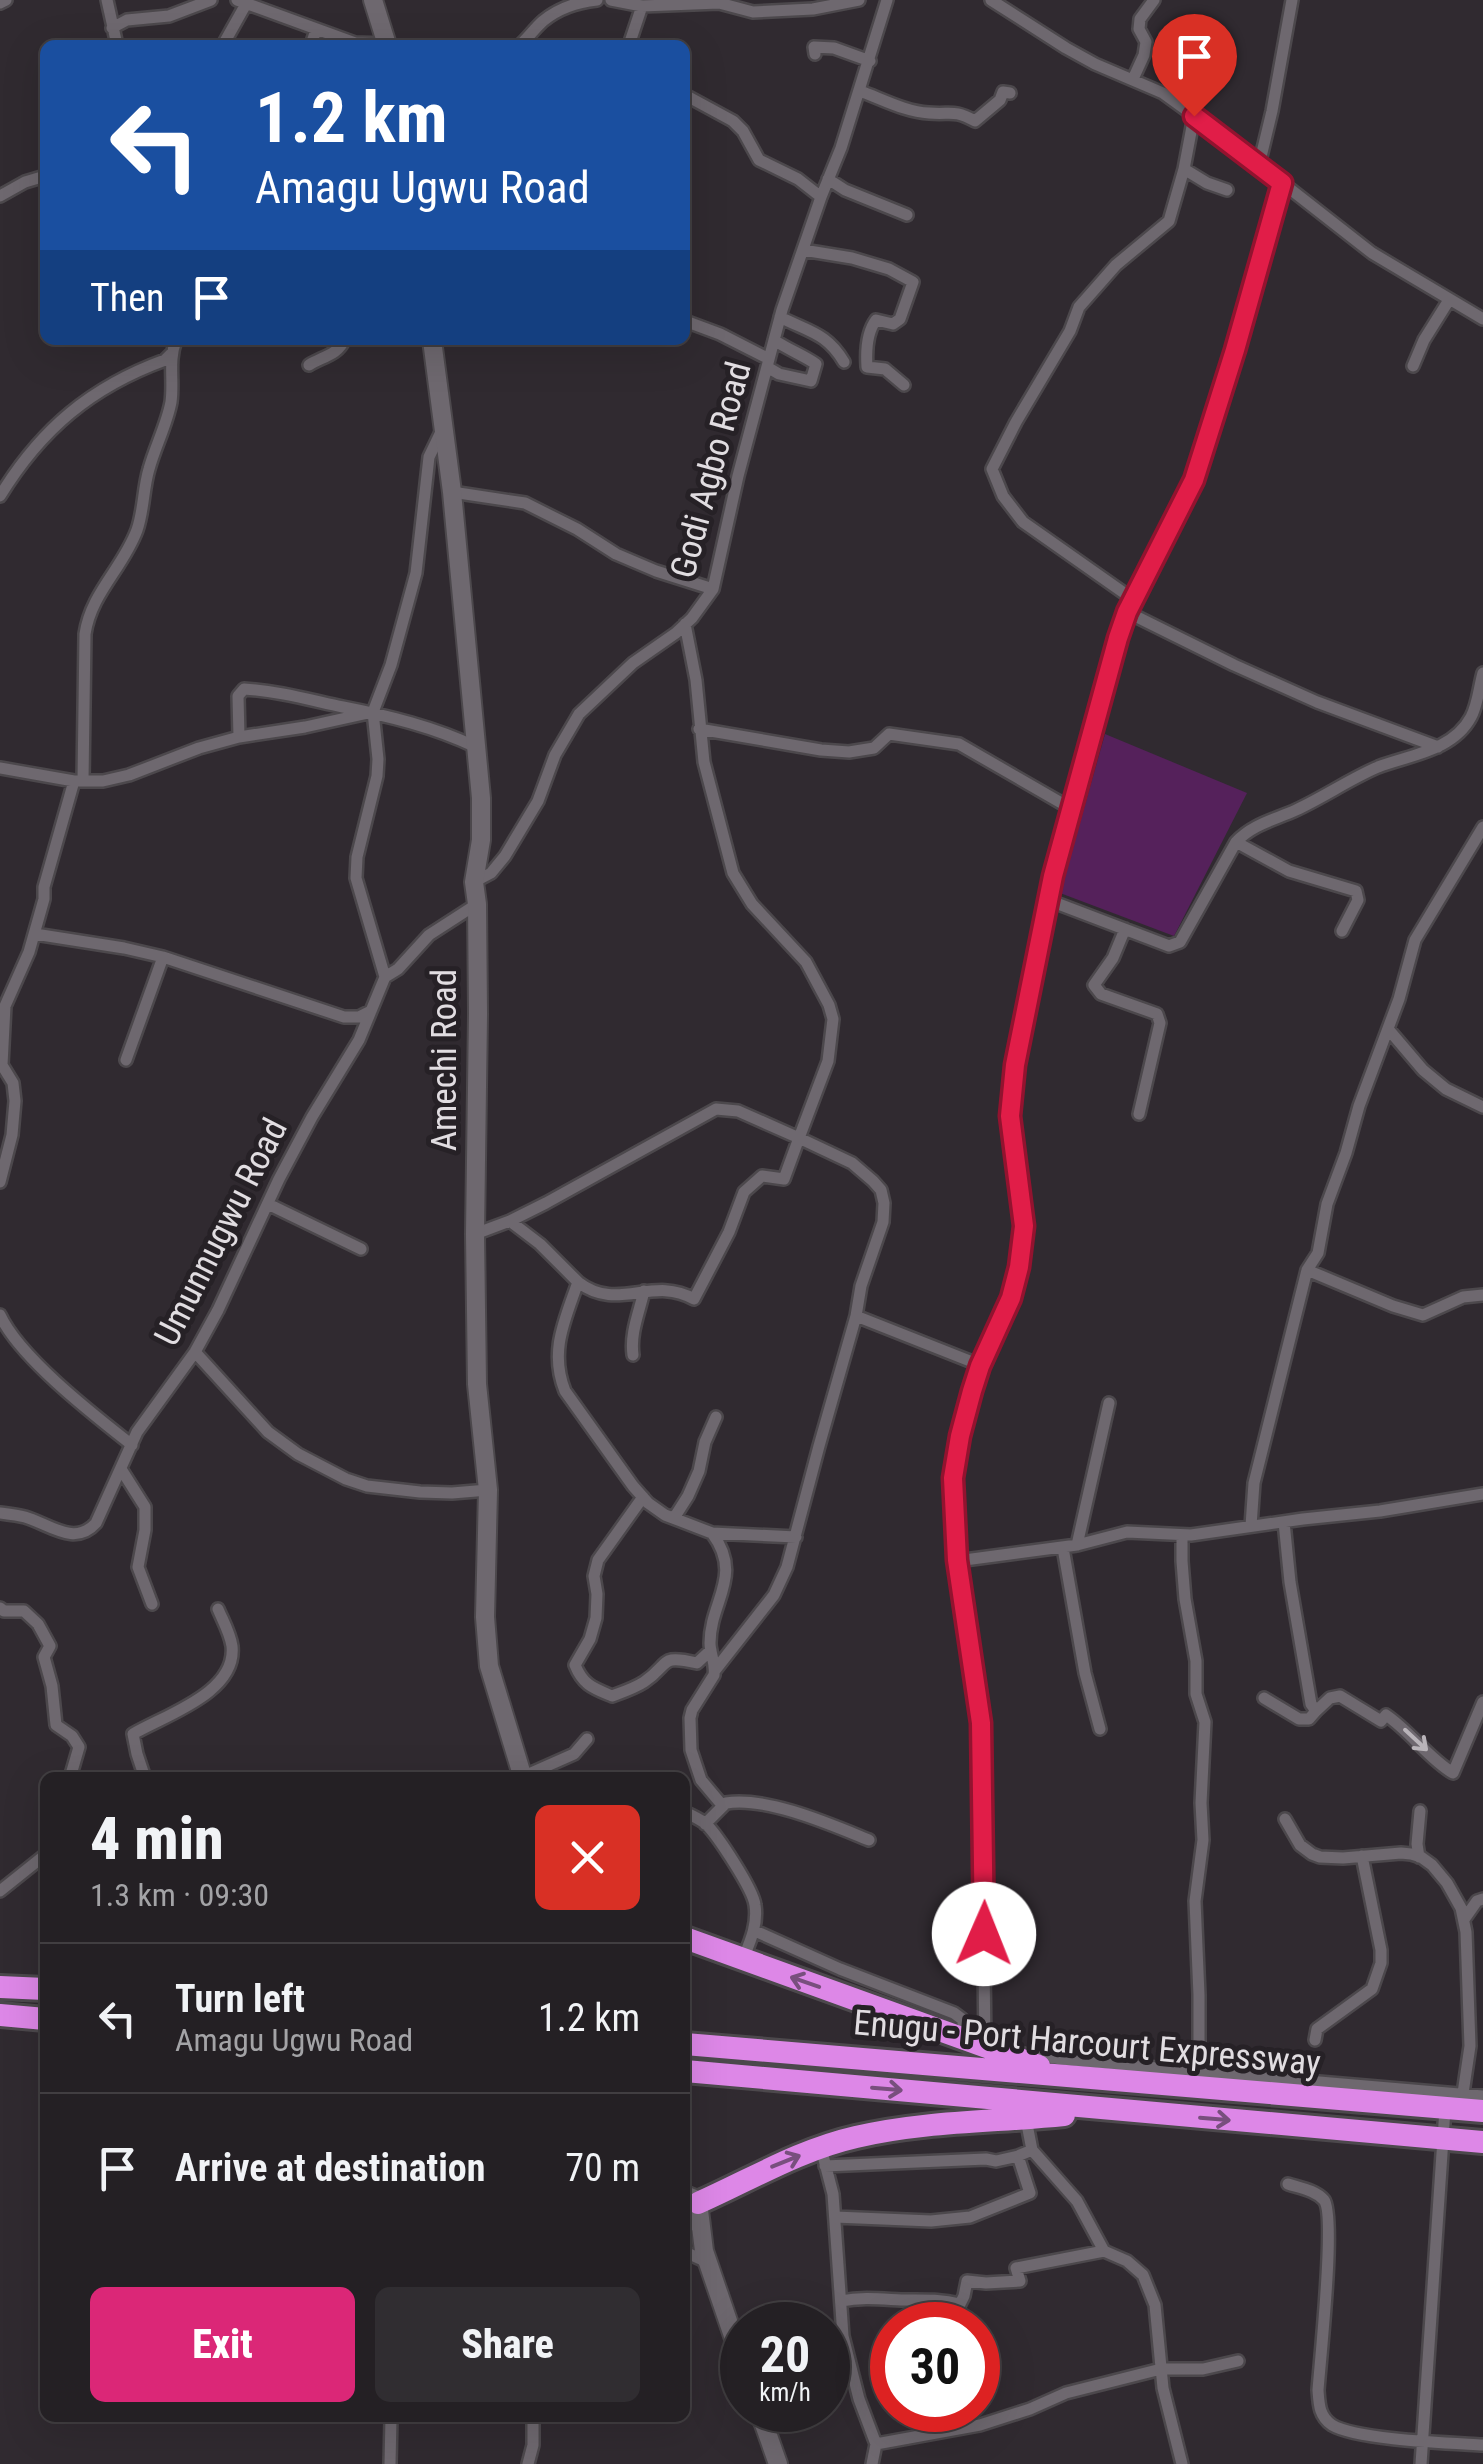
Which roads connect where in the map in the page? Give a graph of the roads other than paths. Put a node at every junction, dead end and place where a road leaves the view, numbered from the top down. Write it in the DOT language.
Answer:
graph roads {
  1 [pos="107,0"];
  2 [pos="211,0"];
  3 [pos="373,0"];
  4 [pos="595,0"];
  5 [pos="611,0"];
  6 [pos="859,0"];
  7 [pos="887,0"];
  8 [pos="991,0"];
  9 [pos="1154,0"];
  10 [pos="1292,0"];
  11 [pos="242,2"];
  12 [pos="642,6"];
  13 [pos="112,28"];
  14 [pos="316,30"];
  15 [pos="1166,36"];
  16 [pos="115,40"];
  17 [pos="225,40"];
  18 [pos="312,40"];
  19 [pos="346,40"];
  20 [pos="385,40"];
  21 [pos="525,40"];
  22 [pos="631,40"];
  23 [pos="815,54"];
  24 [pos="870,62"];
  25 [pos="1133,79"];
  26 [pos="860,91"];
  27 [pos="1010,93"];
  28 [pos="690,98"];
  29 [pos="1184,107"];
  30 [pos="1194,116"];
  31 [pos="1260,165"];
  32 [pos="1184,169"];
  33 [pos="40,178"];
  34 [pos="828,179"];
  35 [pos="1282,183"];
  36 [pos="1227,190"];
  37 [pos="0,196"];
  38 [pos="821,197"];
  39 [pos="907,214"];
  40 [pos="802,250"];
  41 [pos="1449,300"];
  42 [pos="1482,314"];
  43 [pos="780,317"];
  44 [pos="690,323"];
  45 [pos="774,340"];
  46 [pos="174,345"];
  47 [pos="342,345"];
  48 [pos="433,345"];
  49 [pos="170,354"];
  50 [pos="844,362"];
  51 [pos="768,363"];
  52 [pos="309,364"];
  53 [pos="1413,366"];
  54 [pos="904,385"];
  55 [pos="442,430"];
  56 [pos="452,492"];
  57 [pos="0,496"];
  58 [pos="713,588"];
  59 [pos="1130,606"];
  60 [pos="684,624"];
  61 [pos="1483,673"];
  62 [pos="373,712"];
  63 [pos="1471,717"];
  64 [pos="700,729"];
  65 [pos="1483,730"];
  66 [pos="239,737"];
  67 [pos="1438,747"];
  68 [pos="476,748"];
  69 [pos="0,768"];
  70 [pos="79,781"];
  71 [pos="1070,808"];
  72 [pos="1483,827"];
  73 [pos="1236,842"];
  74 [pos="474,882"];
  75 [pos="1048,900"];
  76 [pos="477,904"];
  77 [pos="1126,929"];
  78 [pos="1342,931"];
  79 [pos="35,934"];
  80 [pos="164,957"];
  81 [pos="385,977"];
  82 [pos="2,1006"];
  83 [pos="372,1011"];
  84 [pos="1389,1030"];
  85 [pos="126,1060"];
  86 [pos="1483,1107"];
  87 [pos="1139,1114"];
  88 [pos="6,1133"];
  89 [pos="798,1138"];
  90 [pos="0,1182"];
  91 [pos="268,1204"];
  92 [pos="510,1221"];
  93 [pos="475,1234"];
  94 [pos="361,1250"];
  95 [pos="1308,1270"];
  96 [pos="578,1282"];
  97 [pos="644,1291"];
  98 [pos="1483,1295"];
  99 [pos="0,1315"];
  100 [pos="856,1316"];
  101 [pos="195,1352"];
  102 [pos="633,1355"];
  103 [pos="980,1366"];
  104 [pos="1109,1403"];
  105 [pos="716,1417"];
  106 [pos="132,1445"];
  107 [pos="122,1469"];
  108 [pos="488,1490"];
  109 [pos="1483,1494"];
  110 [pos="643,1497"];
  111 [pos="0,1513"];
  112 [pos="674,1518"];
  113 [pos="1284,1522"];
  114 [pos="1251,1526"];
  115 [pos="712,1533"];
  116 [pos="796,1536"];
  117 [pos="1182,1536"];
  118 [pos="1077,1545"];
  119 [pos="1063,1548"];
  120 [pos="957,1560"];
  121 [pos="152,1604"];
  122 [pos="0,1608"];
  123 [pos="218,1610"];
  124 [pos="711,1650"];
  125 [pos="716,1669"];
  126 [pos="1264,1698"];
  127 [pos="1483,1702"];
  128 [pos="1314,1708"];
  129 [pos="1100,1729"];
  130 [pos="587,1739"];
  131 [pos="72,1772"];
  132 [pos="144,1772"];
  133 [pos="520,1772"];
  134 [pos="533,1772"];
  135 [pos="722,1806"];
  136 [pos="1420,1811"];
  137 [pos="690,1815"];
  138 [pos="1285,1818"];
  139 [pos="705,1824"];
  140 [pos="869,1840"];
  141 [pos="1362,1856"];
  142 [pos="1419,1857"];
  143 [pos="40,1859"];
  144 [pos="0,1891"];
  145 [pos="1483,1899"];
  146 [pos="1483,1913"];
  147 [pos="1464,1918"];
  148 [pos="754,1930"];
  149 [pos="690,1940"];
  150 [pos="743,1960"];
  151 [pos="0,1987"];
  152 [pos="40,1989"];
  153 [pos="0,2014"];
  154 [pos="40,2018"];
  155 [pos="1314,2040"];
  156 [pos="976,2042"];
  157 [pos="690,2044"];
  158 [pos="1191,2070"];
  159 [pos="690,2071"];
  160 [pos="1061,2074"];
  161 [pos="1483,2096"];
  162 [pos="1463,2106"];
  163 [pos="1118,2110"];
  164 [pos="1026,2119"];
  165 [pos="1442,2140"];
  166 [pos="1483,2142"];
  167 [pos="1032,2150"];
  168 [pos="1018,2156"];
  169 [pos="823,2157"];
  170 [pos="1288,2184"];
  171 [pos="690,2212"];
  172 [pos="835,2217"];
  173 [pos="1104,2251"];
  174 [pos="699,2255"];
  175 [pos="842,2301"];
  176 [pos="720,2307"];
  177 [pos="1238,2362"];
  178 [pos="1161,2369"];
  179 [pos="392,2422"];
  180 [pos="532,2422"];
  181 [pos="767,2432"];
  182 [pos="1424,2441"];
  183 [pos="876,2444"];
  184 [pos="1483,2445"];
  185 [pos="390,2464"];
  186 [pos="528,2464"];
  187 [pos="778,2464"];
  188 [pos="872,2464"];
  189 [pos="1182,2464"];
  190 [pos="1421,2464"];
  1 -- 13 [label="street"];
  2 -- 13 [label="street"];
  3 -- 20 [label="main road"];
  4 -- 21 [label="street"];
  5 -- 12 [label="street"];
  6 -- 12 [label="street"];
  7 -- 24 [label="street, Godi Agbo Road"];
  8 -- 25 [label="street"];
  9 -- 25 [label="street"];
  10 -- 31 [label="street"];
  11 -- 14 [label="street"];
  11 -- 17 [label="street"];
  12 -- 22 [label="street"];
  13 -- 16 [label="street"];
  14 -- 18 [label="street"];
  14 -- 19 [label="street"];
  15 -- 29 [label="street"];
  23 -- 24 [label="street"];
  24 -- 26 [label="street, Godi Agbo Road"];
  25 -- 29 [label="street"];
  26 -- 27 [label="street"];
  26 -- 34 [label="street, Godi Agbo Road"];
  28 -- 38 [label="street"];
  29 -- 30 [label="street"];
  30 -- 31 [label="street"];
  30 -- 32 [label="street"];
  31 -- 35 [label="street"];
  32 -- 36 [label="street"];
  32 -- 59 [label="street"];
  33 -- 37 [label="street"];
  34 -- 38 [label="street, Godi Agbo Road"];
  34 -- 39 [label="street"];
  35 -- 41 [label="street"];
  35 -- 59 [label="street"];
  38 -- 40 [label="street, Godi Agbo Road"];
  40 -- 43 [label="street, Godi Agbo Road"];
  40 -- 54 [label="street"];
  41 -- 42 [label="street"];
  41 -- 53 [label="street"];
  43 -- 45 [label="street, Godi Agbo Road"];
  43 -- 50 [label="street"];
  44 -- 51 [label="street"];
  45 -- 51 [label="street, Godi Agbo Road"];
  45 -- 51 [label="street"];
  46 -- 49 [label="street"];
  47 -- 52 [label="street"];
  48 -- 55 [label="main road, Amechi Road"];
  49 -- 57 [label="street"];
  49 -- 70 [label="street"];
  51 -- 58 [label="street, Godi Agbo Road"];
  55 -- 56 [label="main road, Amechi Road"];
  55 -- 62 [label="street"];
  56 -- 58 [label="street"];
  56 -- 68 [label="main road, Amechi Road"];
  58 -- 60 [label="street, Godi Agbo Road"];
  59 -- 67 [label="street"];
  59 -- 71 [label="street"];
  60 -- 64 [label="street"];
  60 -- 74 [label="street, Godi Agbo Road"];
  61 -- 63 [label="street"];
  62 -- 66 [label="street"];
  62 -- 66 [label="street"];
  62 -- 68 [label="street"];
  62 -- 81 [label="street"];
  63 -- 65 [label="street"];
  63 -- 67 [label="street"];
  64 -- 71 [label="street"];
  64 -- 89 [label="street"];
  66 -- 70 [label="street"];
  67 -- 73 [label="street"];
  68 -- 74 [label="main road, Amechi Road"];
  69 -- 70 [label="street"];
  70 -- 79 [label="street"];
  71 -- 75 [label="street"];
  72 -- 84 [label="street"];
  73 -- 77 [label="street"];
  73 -- 78 [label="street"];
  74 -- 76 [label="main road, Amechi Road"];
  75 -- 77 [label="street"];
  75 -- 103 [label="street"];
  76 -- 81 [label="street, Umunnugwu Road"];
  76 -- 93 [label="main road, Amechi Road"];
  77 -- 87 [label="street"];
  79 -- 80 [label="street"];
  79 -- 82 [label="street"];
  80 -- 83 [label="street"];
  80 -- 85 [label="street"];
  81 -- 83 [label="street, Umunnugwu Road"];
  82 -- 88 [label="street"];
  83 -- 91 [label="street, Umunnugwu Road"];
  84 -- 86 [label="street"];
  84 -- 95 [label="street"];
  88 -- 90 [label="street"];
  89 -- 92 [label="street"];
  89 -- 97 [label="street"];
  89 -- 100 [label="street"];
  91 -- 94 [label="street"];
  91 -- 101 [label="street, Umunnugwu Road"];
  92 -- 93 [label="street"];
  92 -- 96 [label="street"];
  93 -- 108 [label="main road, Amechi Road"];
  95 -- 98 [label="street"];
  95 -- 114 [label="street"];
  96 -- 97 [label="street"];
  96 -- 110 [label="street"];
  97 -- 102 [label="street"];
  99 -- 106 [label="street"];
  100 -- 103 [label="street"];
  100 -- 116 [label="street"];
  101 -- 106 [label="street, Umunnugwu Road"];
  101 -- 108 [label="street"];
  103 -- 120 [label="street"];
  104 -- 118 [label="street"];
  105 -- 112 [label="street"];
  106 -- 107 [label="street, Umunnugwu Road"];
  107 -- 111 [label="street, Umunnugwu Road"];
  107 -- 121 [label="street"];
  108 -- 133 [label="main road, Amechi Road"];
  109 -- 113 [label="street"];
  110 -- 112 [label="street"];
  110 -- 124 [label="street"];
  112 -- 115 [label="street"];
  113 -- 114 [label="street"];
  113 -- 128 [label="street"];
  114 -- 117 [label="street"];
  115 -- 116 [label="street"];
  115 -- 124 [label="street"];
  116 -- 125 [label="street"];
  117 -- 118 [label="street"];
  117 -- 158 [label="street"];
  118 -- 119 [label="street"];
  119 -- 120 [label="street"];
  119 -- 129 [label="street"];
  120 -- 156 [label="street"];
  122 -- 131 [label="street"];
  123 -- 132 [label="street"];
  124 -- 125 [label="street"];
  125 -- 135 [label="street"];
  126 -- 128 [label="street"];
  128 -- 127 [label="street, one-way"];
  130 -- 134 [label="street"];
  135 -- 139 [label="street"];
  135 -- 140 [label="street"];
  136 -- 142 [label="street"];
  137 -- 139 [label="street"];
  138 -- 141 [label="street"];
  139 -- 148 [label="street"];
  141 -- 142 [label="street"];
  141 -- 155 [label="street"];
  142 -- 147 [label="street"];
  143 -- 144 [label="street"];
  145 -- 147 [label="street"];
  146 -- 147 [label="street"];
  147 -- 162 [label="street"];
  148 -- 150 [label="street"];
  148 -- 156 [label="street"];
  149 -- 150 [label="highway"];
  156 -- 150 [label="highway, one-way"];
  151 -- 152 [label="highway"];
  153 -- 154 [label="highway"];
  156 -- 158 [label="street"];
  156 -- 160 [label="highway"];
  157 -- 160 [label="highway, Enugu - Port Harcourt Expressway"];
  158 -- 162 [label="street"];
  159 -- 163 [label="highway, one-way"];
  160 -- 162 [label="highway, Enugu - Port Harcourt Expressway"];
  161 -- 162 [label="street"];
  162 -- 165 [label="street"];
  163 -- 164 [label="highway"];
  163 -- 165 [label="highway, Enugu - Port Harcourt Expressway, one-way"];
  164 -- 167 [label="street"];
  164 -- 169 [label="highway"];
  165 -- 166 [label="highway, Enugu - Port Harcourt Expressway"];
  165 -- 182 [label="street"];
  167 -- 168 [label="street"];
  167 -- 173 [label="street"];
  168 -- 169 [label="street"];
  168 -- 172 [label="street"];
  171 -- 169 [label="highway, one-way"];
  169 -- 172 [label="street"];
  170 -- 182 [label="street"];
  171 -- 174 [label="main road"];
  172 -- 175 [label="street"];
  173 -- 175 [label="street"];
  173 -- 178 [label="street"];
  174 -- 176 [label="main road"];
  175 -- 183 [label="street"];
  177 -- 178 [label="street"];
  178 -- 183 [label="street"];
  178 -- 189 [label="street"];
  179 -- 185 [label="street"];
  180 -- 186 [label="street"];
  181 -- 187 [label="main road"];
  182 -- 184 [label="street"];
  182 -- 190 [label="street"];
  183 -- 188 [label="street"];
}
